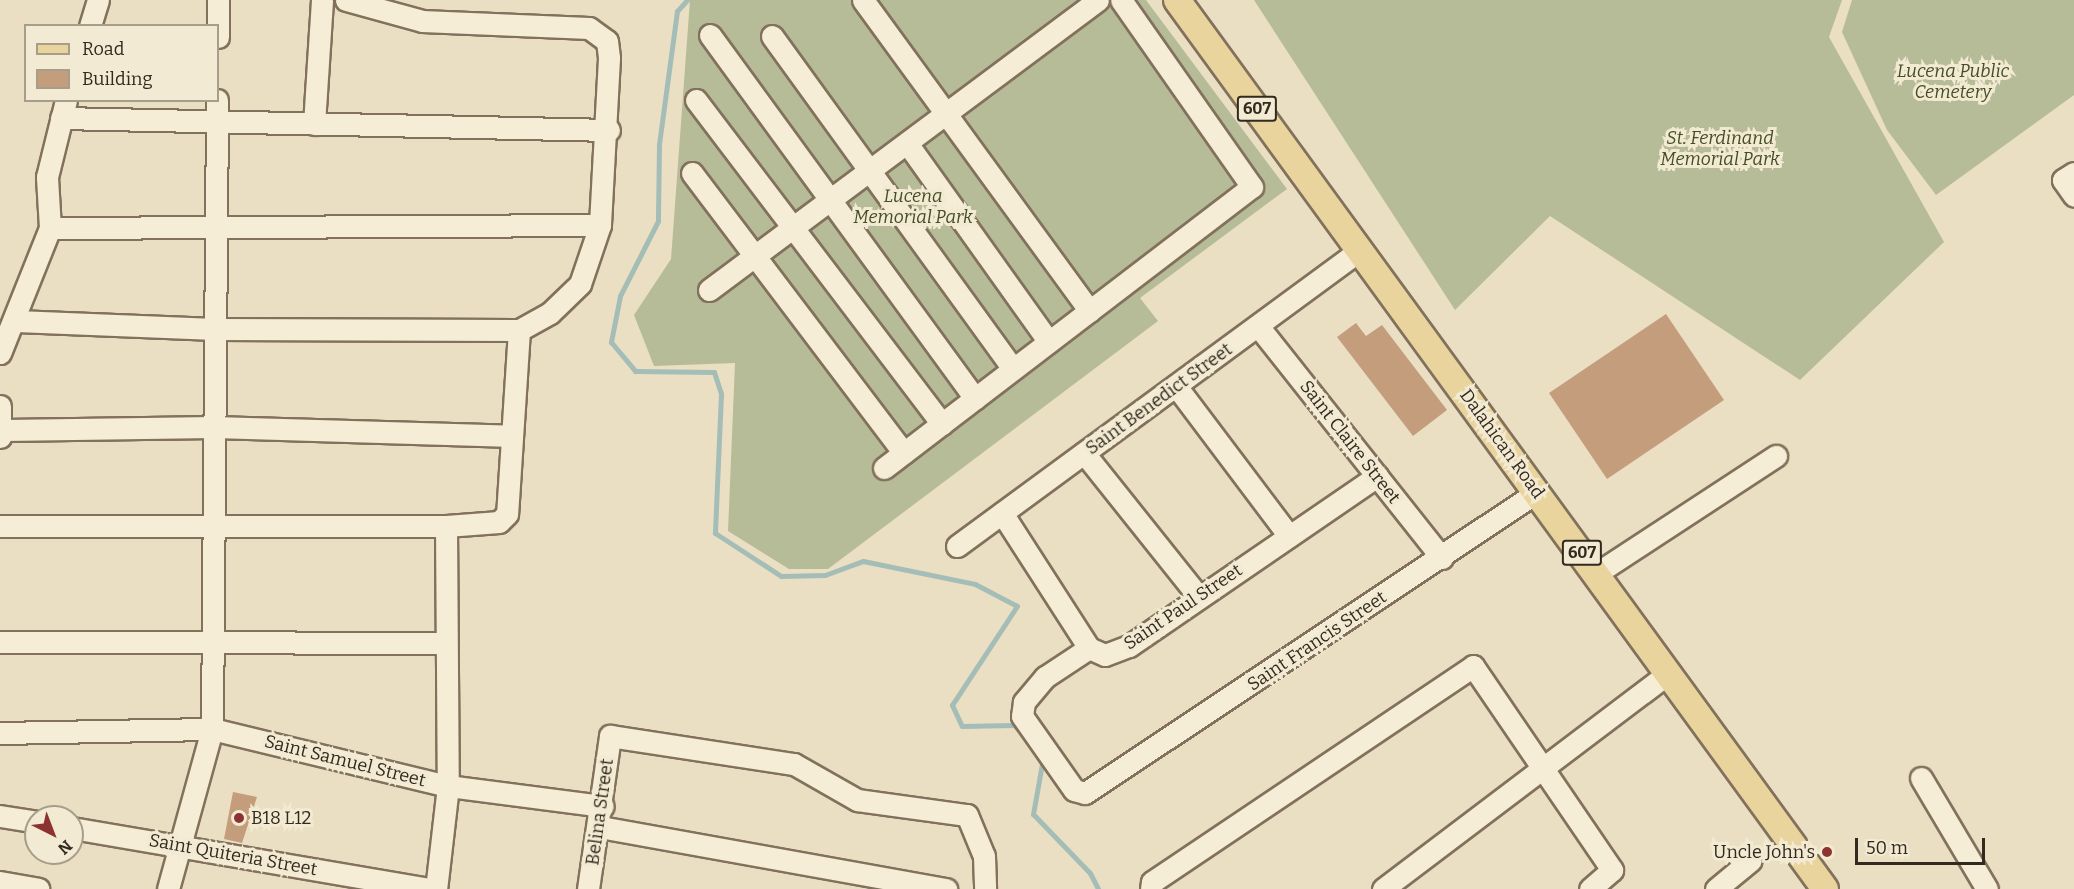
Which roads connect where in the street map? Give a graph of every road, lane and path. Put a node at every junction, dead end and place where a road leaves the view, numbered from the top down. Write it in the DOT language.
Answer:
graph roads {
  1 [pos="98,0"];
  2 [pos="218,0"];
  3 [pos="322,0"];
  4 [pos="346,0"];
  5 [pos="863,0"];
  6 [pos="1098,0"];
  7 [pos="1121,0"];
  8 [pos="1177,0"];
  9 [pos="91,24"];
  10 [pos="218,24"];
  11 [pos="710,35"];
  12 [pos="772,36"];
  13 [pos="696,100"];
  14 [pos="217,102"];
  15 [pos="63,109"];
  16 [pos="943,115"];
  17 [pos="217,122"];
  18 [pos="314,124"];
  19 [pos="609,130"];
  20 [pos="907,143"];
  21 [pos="870,171"];
  22 [pos="692,172"];
  23 [pos="2074,173"];
  24 [pos="2074,196"];
  25 [pos="830,200"];
  26 [pos="216,224"];
  27 [pos="600,225"];
  28 [pos="50,228"];
  29 [pos="793,228"];
  30 [pos="1360,249"];
  31 [pos="755,256"];
  32 [pos="709,290"];
  33 [pos="1090,311"];
  34 [pos="16,321"];
  35 [pos="1258,326"];
  36 [pos="215,329"];
  37 [pos="519,330"];
  38 [pos="1049,342"];
  39 [pos="0,353"];
  40 [pos="1013,369"];
  41 [pos="1176,386"];
  42 [pos="975,399"];
  43 [pos="0,406"];
  44 [pos="942,424"];
  45 [pos="214,427"];
  46 [pos="2,433"];
  47 [pos="510,436"];
  48 [pos="904,453"];
  49 [pos="1084,453"];
  50 [pos="1776,456"];
  51 [pos="884,468"];
  52 [pos="1377,476"];
  53 [pos="1537,492"];
  54 [pos="1002,513"];
  55 [pos="213,525"];
  56 [pos="0,526"];
  57 [pos="446,526"];
  58 [pos="1289,536"];
  59 [pos="957,546"];
  60 [pos="1442,558"];
  61 [pos="1597,573"];
  62 [pos="1198,597"];
  63 [pos="212,639"];
  64 [pos="0,642"];
  65 [pos="446,643"];
  66 [pos="1089,648"];
  67 [pos="1669,673"];
  68 [pos="212,729"];
  69 [pos="0,733"];
  70 [pos="1543,768"];
  71 [pos="1921,778"];
  72 [pos="448,786"];
  73 [pos="603,806"];
  74 [pos="0,816"];
  75 [pos="24,820"];
  76 [pos="600,827"];
  77 [pos="84,830"];
  78 [pos="181,845"];
  79 [pos="1751,860"];
  80 [pos="0,882"];
  81 [pos="1728,886"];
  82 [pos="590,888"];
  83 [pos="38,889"];
  84 [pos="168,889"];
  85 [pos="430,889"];
  86 [pos="436,889"];
  87 [pos="946,889"];
  88 [pos="985,889"];
  89 [pos="1151,889"];
  90 [pos="1383,889"];
  91 [pos="1590,889"];
  92 [pos="1825,889"];
  93 [pos="1987,889"];
  1 -- 9 [label="street"];
  2 -- 10 [label="street"];
  3 -- 18 [label="street"];
  4 -- 19 [label="street"];
  5 -- 16 [label="street"];
  6 -- 16 [label="street"];
  7 -- 33 [label="street"];
  8 -- 30 [label="main road, Dalahican Road / 607"];
  11 -- 25 [label="street"];
  12 -- 21 [label="street"];
  13 -- 29 [label="street"];
  14 -- 17 [label="street"];
  15 -- 17 [label="street"];
  15 -- 28 [label="street"];
  16 -- 20 [label="street"];
  16 -- 33 [label="street"];
  17 -- 18 [label="street"];
  17 -- 26 [label="street"];
  18 -- 19 [label="street"];
  19 -- 27 [label="street"];
  20 -- 21 [label="street"];
  20 -- 38 [label="street"];
  21 -- 25 [label="street"];
  21 -- 40 [label="street"];
  22 -- 31 [label="street"];
  23 -- 24 [label="street"];
  25 -- 29 [label="street"];
  25 -- 42 [label="street"];
  26 -- 27 [label="street"];
  26 -- 28 [label="street"];
  26 -- 36 [label="street"];
  27 -- 37 [label="street"];
  28 -- 34 [label="street"];
  29 -- 31 [label="street"];
  29 -- 44 [label="street"];
  30 -- 35 [label="street, Saint Benedict Street"];
  30 -- 53 [label="main road, Dalahican Road / 607"];
  31 -- 32 [label="street"];
  31 -- 48 [label="street"];
  33 -- 38 [label="street"];
  34 -- 36 [label="street"];
  34 -- 39 [label="street"];
  35 -- 41 [label="street, Saint Benedict Street"];
  35 -- 52 [label="street, Saint Claire Street"];
  36 -- 37 [label="street"];
  36 -- 45 [label="street"];
  37 -- 47 [label="street"];
  38 -- 40 [label="street"];
  40 -- 42 [label="street"];
  41 -- 49 [label="street, Saint Benedict Street"];
  41 -- 58 [label="street"];
  42 -- 44 [label="street"];
  43 -- 46 [label="street"];
  44 -- 48 [label="street"];
  45 -- 46 [label="street"];
  45 -- 47 [label="street"];
  45 -- 55 [label="street"];
  47 -- 57 [label="street"];
  48 -- 51 [label="street"];
  49 -- 54 [label="street, Saint Benedict Street"];
  49 -- 62 [label="street"];
  50 -- 61 [label="street"];
  52 -- 58 [label="street, Saint Paul Street"];
  52 -- 60 [label="street, Saint Claire Street"];
  53 -- 60 [label="street, Saint Francis Street"];
  53 -- 61 [label="main road, Dalahican Road / 607"];
  54 -- 59 [label="street, Saint Benedict Street"];
  54 -- 66 [label="street"];
  55 -- 56 [label="street"];
  55 -- 57 [label="street"];
  55 -- 63 [label="street"];
  57 -- 65 [label="street"];
  58 -- 62 [label="street, Saint Paul Street"];
  60 -- 66 [label="street, Saint Francis Street"];
  61 -- 67 [label="main road, Dalahican Road / 607"];
  62 -- 66 [label="street, Saint Paul Street"];
  63 -- 64 [label="street"];
  63 -- 65 [label="street"];
  63 -- 68 [label="street"];
  65 -- 72 [label="street"];
  67 -- 70 [label="street"];
  67 -- 92 [label="main road, Dalahican Road / 607"];
  68 -- 69 [label="street, Saint Samuel Street"];
  68 -- 72 [label="street, Saint Samuel Street"];
  68 -- 78 [label="street"];
  70 -- 89 [label="street"];
  70 -- 90 [label="street"];
  70 -- 91 [label="street"];
  71 -- 93 [label="street"];
  72 -- 73 [label="street"];
  72 -- 86 [label="street, Saint Samuel Street"];
  73 -- 76 [label="street, Belina Street"];
  73 -- 88 [label="street, Belina Street"];
  74 -- 75 [label="street"];
  76 -- 82 [label="street, Belina Street"];
  76 -- 87 [label="street"];
  77 -- 78 [label="street, Saint Quiteria Street"];
  78 -- 84 [label="street"];
  78 -- 85 [label="street, Saint Quiteria Street"];
  79 -- 81 [label="street"];
  80 -- 83 [label="street"];
}
